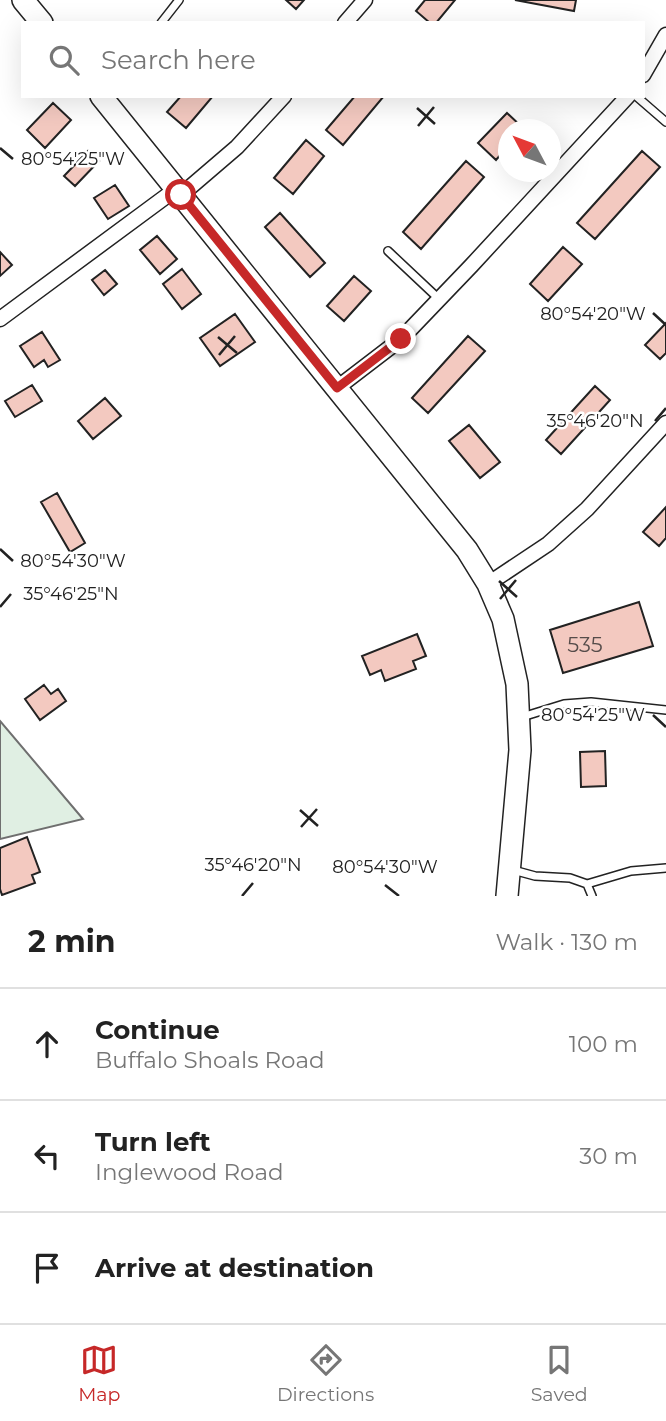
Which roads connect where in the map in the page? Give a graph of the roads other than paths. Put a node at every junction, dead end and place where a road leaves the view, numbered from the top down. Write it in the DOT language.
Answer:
graph roads {
  1 [pos="23,0"];
  2 [pos="179,0"];
  3 [pos="365,0"];
  4 [pos="40,21"];
  5 [pos="163,21"];
  6 [pos="347,21"];
  7 [pos="666,35"];
  8 [pos="645,72"];
  9 [pos="103,98"];
  10 [pos="282,98"];
  11 [pos="626,98"];
  12 [pos="638,98"];
  13 [pos="666,122"];
  14 [pos="179,192"];
  15 [pos="388,251"];
  16 [pos="439,299"];
  17 [pos="0,319"];
  18 [pos="337,388"];
  19 [pos="666,423"];
  20 [pos="488,584"];
  21 [pos="666,710"];
  22 [pos="519,718"];
  23 [pos="666,868"];
  24 [pos="509,869"];
  25 [pos="587,884"];
  26 [pos="507,896"];
  27 [pos="592,896"];
  1 -- 4 [label="street"];
  2 -- 5 [label="lane"];
  3 -- 6 [label="street"];
  7 -- 8 [label="street"];
  9 -- 14 [label="street"];
  10 -- 14 [label="street"];
  11 -- 16 [label="street"];
  12 -- 13 [label="lane"];
  14 -- 17 [label="street"];
  14 -- 18 [label="street"];
  15 -- 16 [label="lane"];
  16 -- 18 [label="street"];
  18 -- 20 [label="street"];
  19 -- 20 [label="street"];
  20 -- 22 [label="street"];
  21 -- 22 [label="lane"];
  22 -- 24 [label="street"];
  23 -- 25 [label="lane"];
  24 -- 25 [label="lane"];
  24 -- 26 [label="street"];
  25 -- 27 [label="lane"];
}
